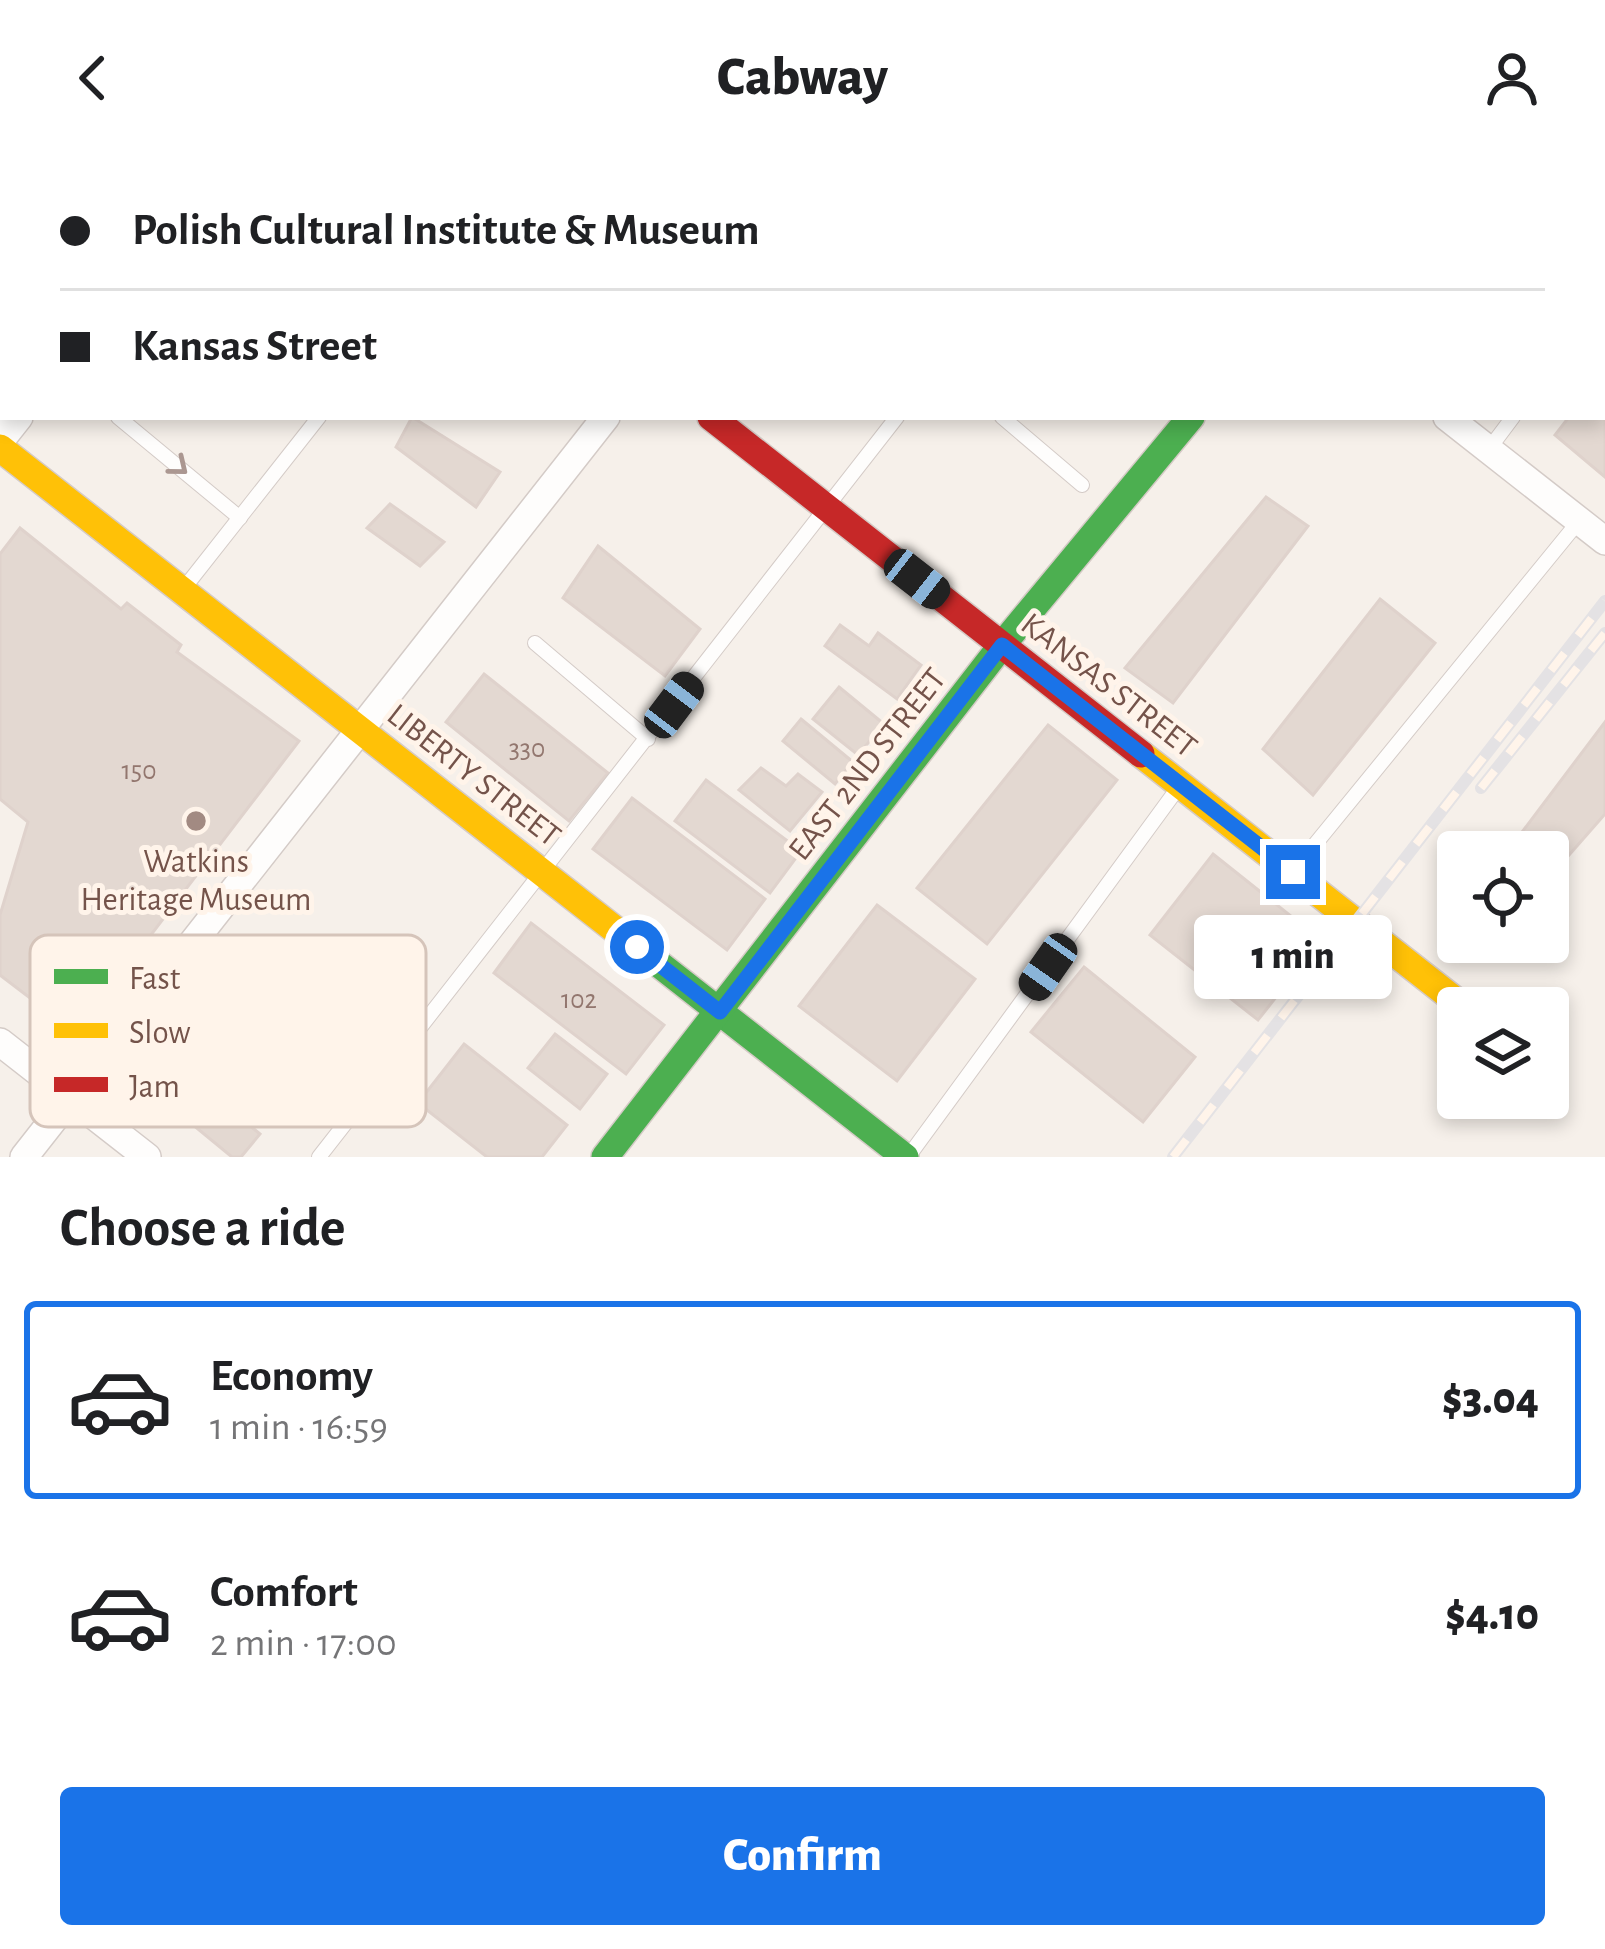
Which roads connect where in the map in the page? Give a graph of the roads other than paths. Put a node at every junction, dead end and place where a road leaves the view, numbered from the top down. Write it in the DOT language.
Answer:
graph roads {
  1 [pos="17,420"];
  2 [pos="122,420"];
  3 [pos="318,420"];
  4 [pos="604,420"];
  5 [pos="715,420"];
  6 [pos="895,420"];
  7 [pos="1006,420"];
  8 [pos="1189,420"];
  9 [pos="1451,420"];
  10 [pos="1512,420"];
  11 [pos="0,445"];
  12 [pos="1489,449"];
  13 [pos="1082,484"];
  14 [pos="825,507"];
  15 [pos="240,518"];
  16 [pos="1580,520"];
  17 [pos="1605,541"];
  18 [pos="182,591"];
  19 [pos="535,643"];
  20 [pos="1002,645"];
  21 [pos="360,730"];
  22 [pos="647,739"];
  23 [pos="1180,784"];
  24 [pos="1293,872"];
  25 [pos="544,874"];
  26 [pos="199,935"];
  27 [pos="1438,987"];
  28 [pos="720,1012"];
  29 [pos="426,1022"];
  30 [pos="0,1042"];
  31 [pos="30,1066"];
  32 [pos="48,1127"];
  33 [pos="108,1127"];
  34 [pos="343,1127"];
  35 [pos="24,1157"];
  36 [pos="147,1157"];
  37 [pos="319,1157"];
  38 [pos="605,1157"];
  39 [pos="907,1157"];
  1 -- 11 [label="street"];
  2 -- 15 [label="lane, one-way"];
  3 -- 15 [label="lane"];
  4 -- 21 [label="street"];
  5 -- 14 [label="street, KANSAS STREET"];
  6 -- 14 [label="lane"];
  7 -- 13 [label="lane"];
  8 -- 20 [label="street, EAST 2ND STREET"];
  9 -- 12 [label="street"];
  10 -- 12 [label="lane"];
  11 -- 18 [label="street, LIBERTY STREET"];
  12 -- 16 [label="street"];
  14 -- 20 [label="street, KANSAS STREET"];
  14 -- 22 [label="lane"];
  15 -- 18 [label="lane"];
  16 -- 17 [label="street"];
  16 -- 24 [label="lane"];
  18 -- 21 [label="street, LIBERTY STREET"];
  19 -- 22 [label="lane"];
  20 -- 23 [label="street, KANSAS STREET"];
  20 -- 28 [label="street, EAST 2ND STREET"];
  21 -- 25 [label="street, LIBERTY STREET"];
  21 -- 26 [label="street"];
  22 -- 25 [label="lane"];
  23 -- 24 [label="street, KANSAS STREET"];
  23 -- 39 [label="lane"];
  24 -- 27 [label="street, KANSAS STREET"];
  25 -- 28 [label="street, LIBERTY STREET"];
  25 -- 29 [label="lane"];
  28 -- 38 [label="street, EAST 2ND STREET"];
  28 -- 39 [label="street, LIBERTY STREET"];
  30 -- 31 [label="street"];
  32 -- 35 [label="street"];
  33 -- 36 [label="street"];
  34 -- 37 [label="lane"];
}
